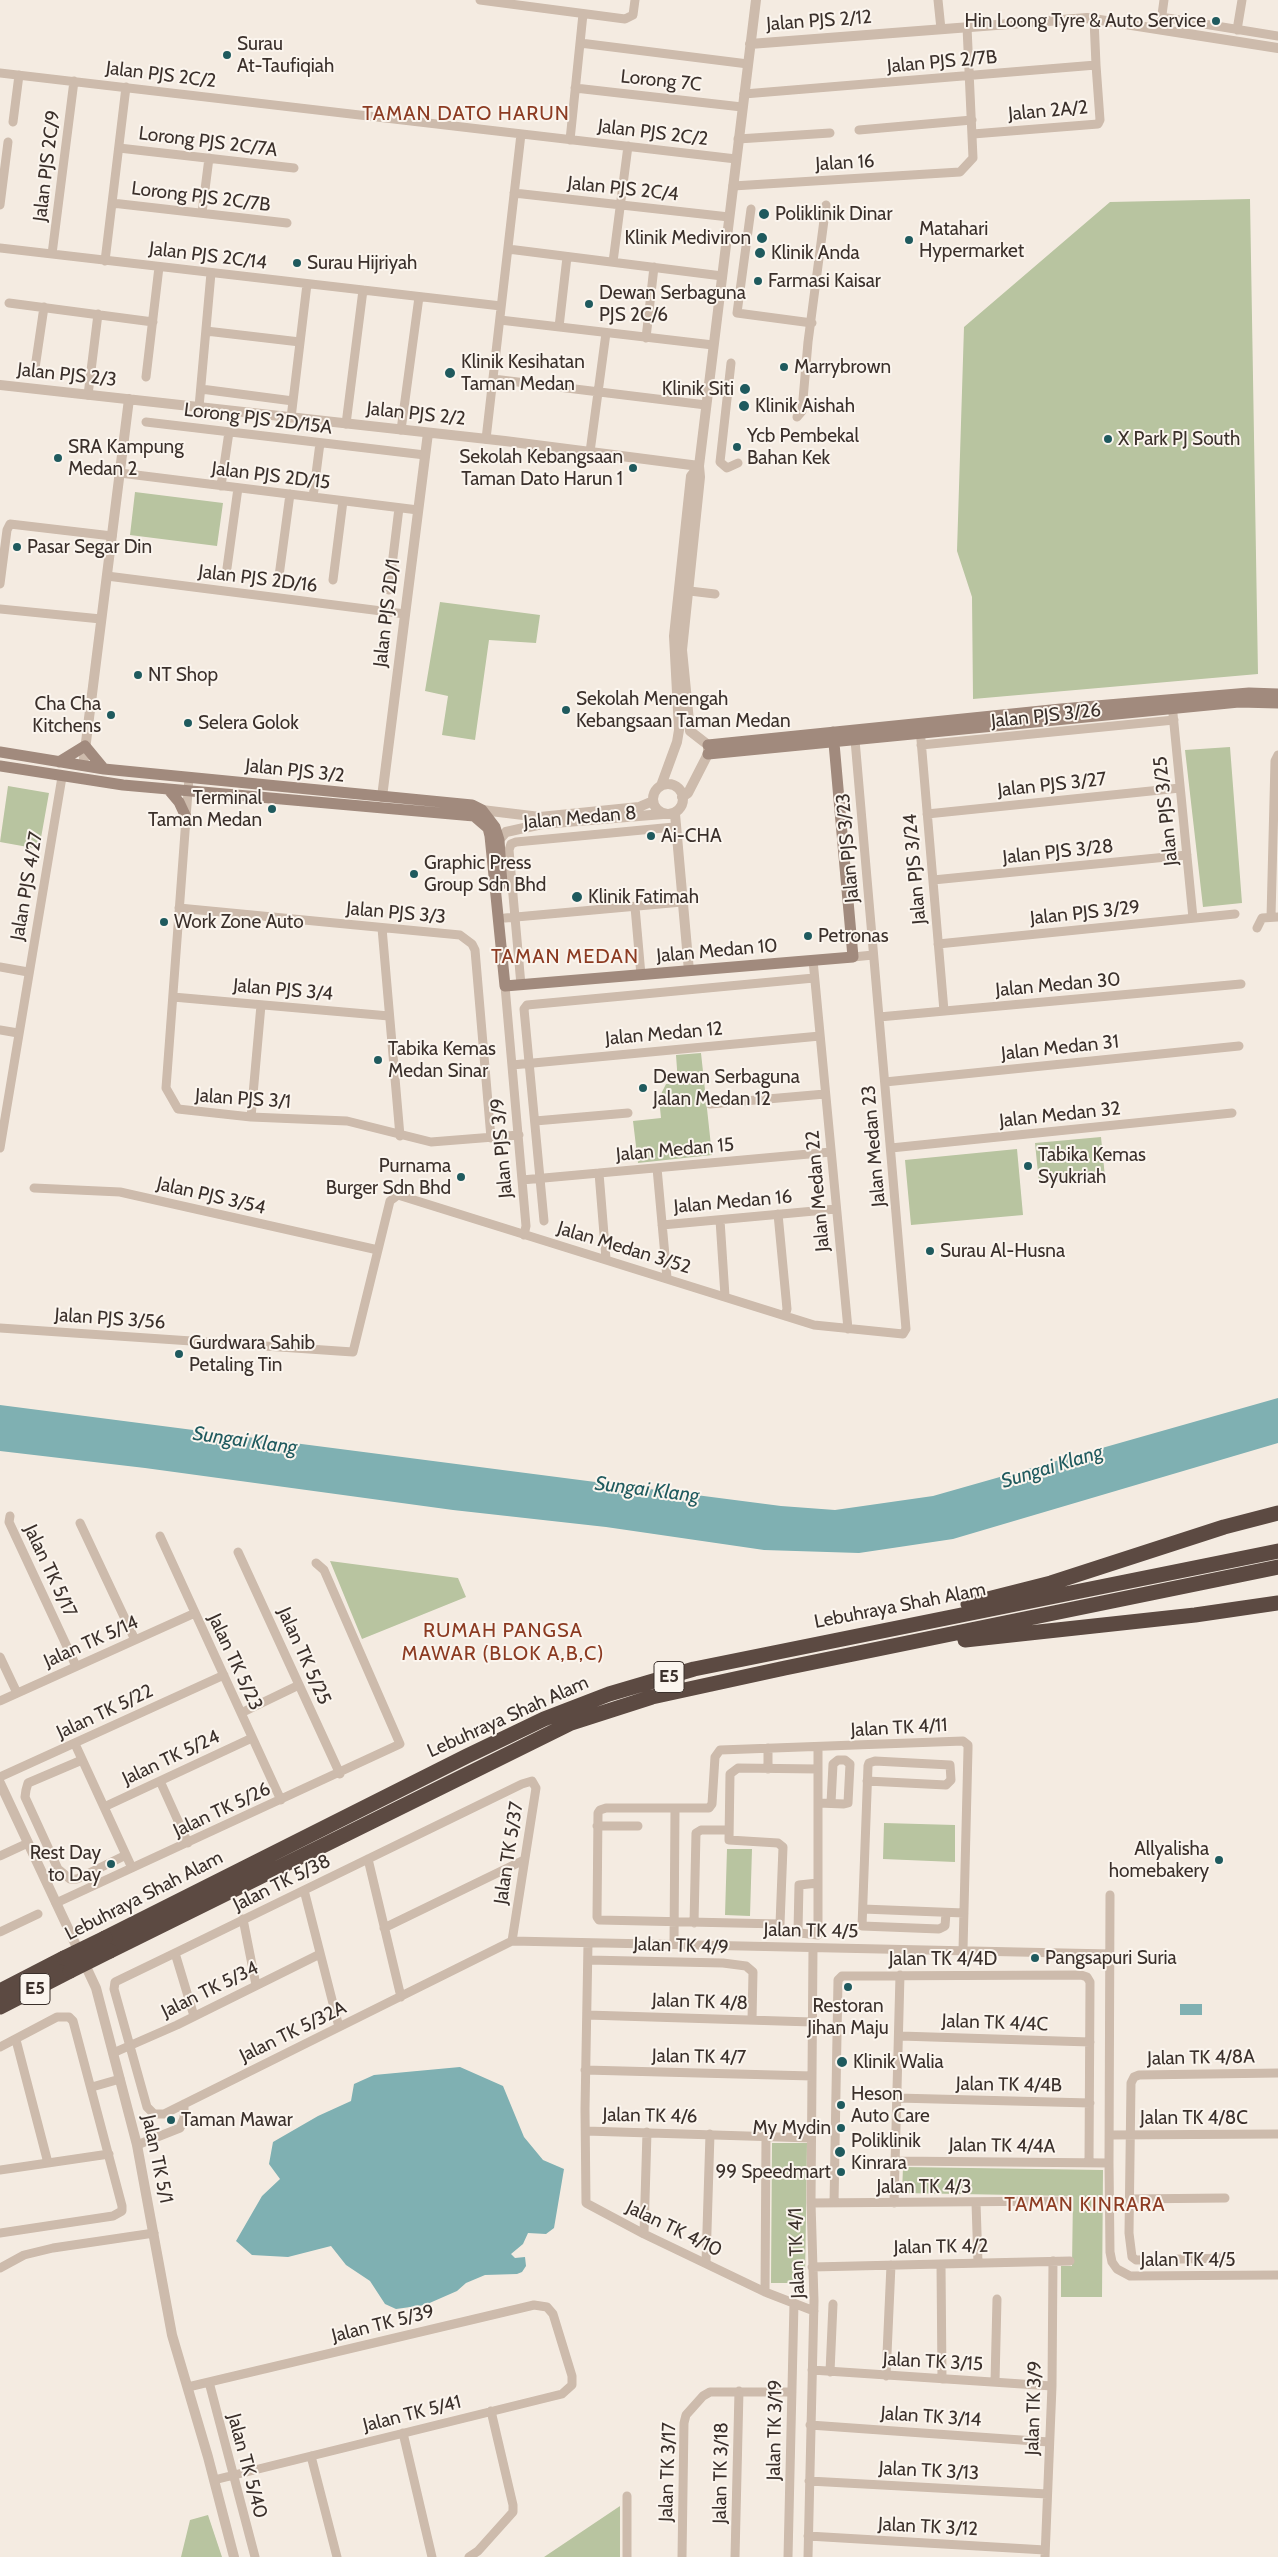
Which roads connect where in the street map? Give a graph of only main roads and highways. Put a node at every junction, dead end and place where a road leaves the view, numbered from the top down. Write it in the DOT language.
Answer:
graph roads {
  1 [pos="1278,694"];
  2 [pos="1278,704"];
  3 [pos="1173,709"];
  4 [pos="920,728"];
  5 [pos="834,737"];
  6 [pos="708,749"];
  7 [pos="0,752"];
  8 [pos="59,762"];
  9 [pos="0,766"];
  10 [pos="104,769"];
  11 [pos="168,789"];
  12 [pos="186,817"];
  13 [pos="487,821"];
  14 [pos="501,939"];
  15 [pos="505,986"];
  16 [pos="1278,1513"];
  17 [pos="1278,1551"];
  18 [pos="1278,1567"];
  19 [pos="1278,1603"];
  20 [pos="1262,1606"];
  21 [pos="1278,1611"];
  22 [pos="853,1636"];
  23 [pos="786,1668"];
  24 [pos="108,1944"];
  25 [pos="67,1965"];
  26 [pos="0,1991"];
  27 [pos="0,2006"];
  1 -- 3 [label="main road"];
  2 -- 3 [label="main road"];
  3 -- 4 [label="main road"];
  4 -- 5 [label="main road"];
  4 -- 5 [label="main road"];
  5 -- 6 [label="main road"];
  5 -- 15 [label="main road, Jalan Medan 10"];
  7 -- 8 [label="main road, Jalan PJS 3/2"];
  8 -- 10 [label="main road, Jalan PJS 3/2"];
  8 -- 10 [label="main road"];
  9 -- 11 [label="main road, Jalan PJS 3/2"];
  10 -- 13 [label="main road, Jalan PJS 3/2"];
  11 -- 12 [label="main road"];
  11 -- 13 [label="main road, Jalan PJS 3/2"];
  13 -- 14 [label="main road, Jalan PJS 3/9"];
  13 -- 14 [label="main road, Jalan PJS 3/9"];
  14 -- 15 [label="main road, Jalan PJS 3/9"];
  16 -- 22 [label="highway"];
  17 -- 22 [label="highway, Lebuhraya Shah Alam / E5"];
  18 -- 23 [label="highway, Lebuhraya Shah Alam / E5"];
  19 -- 20 [label="highway"];
  20 -- 21 [label="highway"];
  20 -- 23 [label="highway"];
  22 -- 24 [label="highway, Lebuhraya Shah Alam / E5"];
  23 -- 24 [label="highway, Lebuhraya Shah Alam / E5"];
  24 -- 25 [label="highway, Lebuhraya Shah Alam / E5, bridge"];
  25 -- 26 [label="highway, Lebuhraya Shah Alam / E5"];
  25 -- 27 [label="highway, Lebuhraya Shah Alam / E5"];
}
